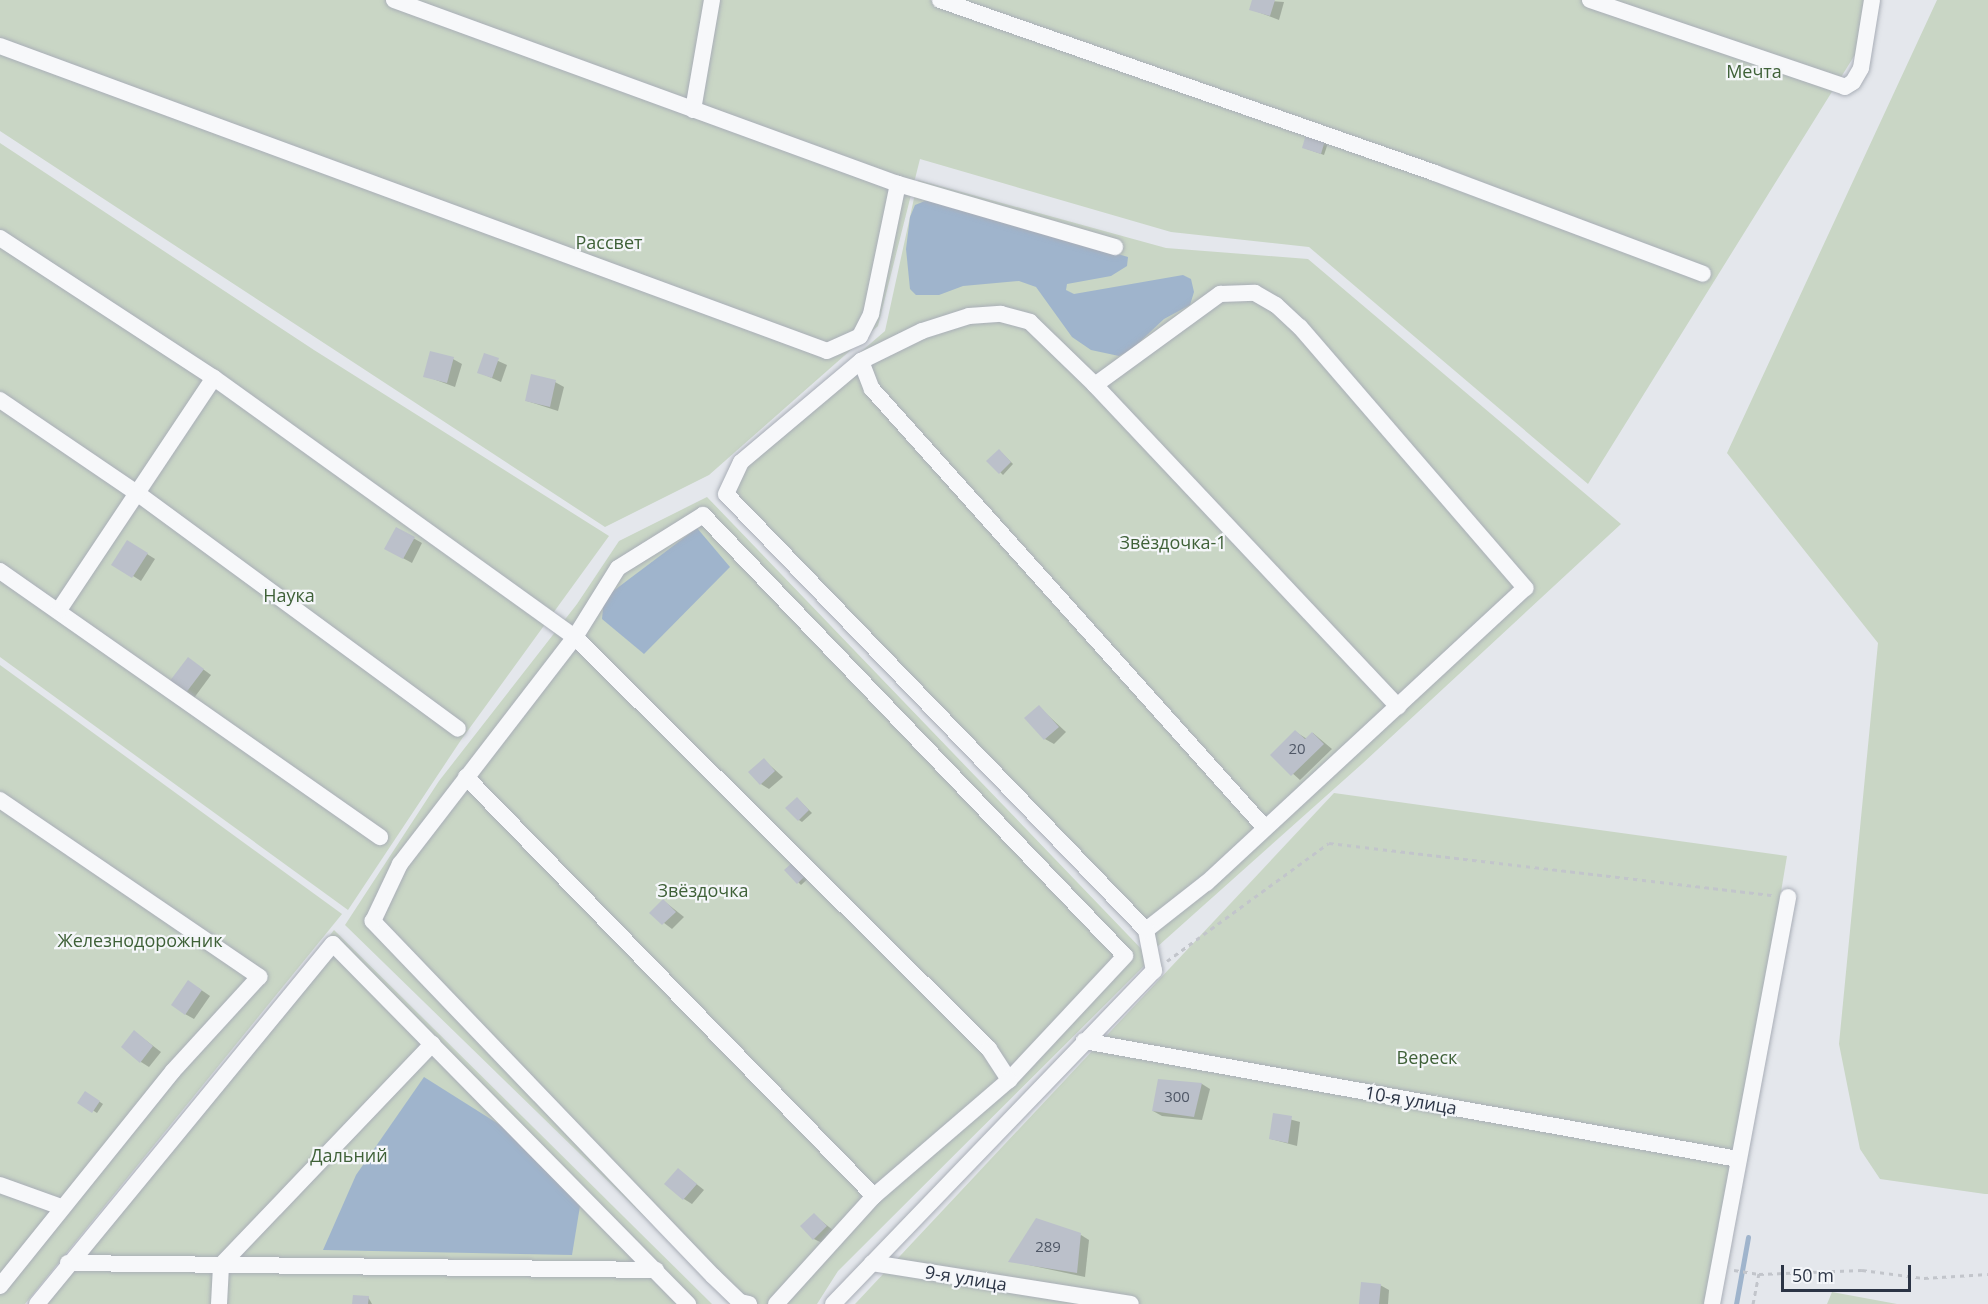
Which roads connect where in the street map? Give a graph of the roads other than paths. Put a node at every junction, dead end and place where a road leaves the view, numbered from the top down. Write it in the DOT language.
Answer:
graph roads {
  1 [pos="394,0"];
  2 [pos="712,0"];
  3 [pos="940,0"];
  4 [pos="1590,0"];
  5 [pos="1872,0"];
  6 [pos="0,46"];
  7 [pos="693,110"];
  8 [pos="898,184"];
  9 [pos="0,238"];
  10 [pos="1115,247"];
  11 [pos="1703,274"];
  12 [pos="861,361"];
  13 [pos="213,378"];
  14 [pos="1095,385"];
  15 [pos="0,400"];
  16 [pos="137,493"];
  17 [pos="0,571"];
  18 [pos="59,610"];
  19 [pos="575,637"];
  20 [pos="1398,707"];
  21 [pos="459,729"];
  22 [pos="466,777"];
  23 [pos="0,800"];
  24 [pos="1265,828"];
  25 [pos="380,837"];
  26 [pos="1788,897"];
  27 [pos="1146,930"];
  28 [pos="1084,1041"];
  29 [pos="432,1044"];
  30 [pos="1009,1080"];
  31 [pos="1738,1159"];
  32 [pos="0,1185"];
  33 [pos="874,1196"];
  34 [pos="61,1207"];
  35 [pos="68,1263"];
  36 [pos="872,1263"];
  37 [pos="221,1265"];
  38 [pos="656,1270"];
  39 [pos="0,1286"];
  40 [pos="38,1304"];
  41 [pos="219,1304"];
  42 [pos="688,1304"];
  43 [pos="748,1304"];
  44 [pos="776,1304"];
  45 [pos="833,1304"];
  46 [pos="1131,1304"];
  47 [pos="1712,1304"];
  1 -- 7 [label="street"];
  2 -- 7 [label="street"];
  3 -- 11 [label="street"];
  4 -- 5 [label="street"];
  6 -- 8 [label="street"];
  7 -- 8 [label="street"];
  8 -- 10 [label="street"];
  9 -- 13 [label="street"];
  12 -- 14 [label="street"];
  12 -- 24 [label="street"];
  12 -- 27 [label="street"];
  13 -- 16 [label="street"];
  13 -- 19 [label="street"];
  14 -- 20 [label="street"];
  14 -- 20 [label="street"];
  15 -- 16 [label="street"];
  16 -- 18 [label="street"];
  16 -- 21 [label="street"];
  17 -- 18 [label="street"];
  18 -- 25 [label="street"];
  19 -- 22 [label="street"];
  19 -- 30 [label="street"];
  19 -- 30 [label="street"];
  20 -- 24 [label="street"];
  22 -- 33 [label="street"];
  22 -- 43 [label="street"];
  23 -- 34 [label="street"];
  24 -- 27 [label="street"];
  26 -- 31 [label="street"];
  27 -- 28 [label="street"];
  28 -- 31 [label="street, 10-я улица"];
  28 -- 36 [label="street"];
  29 -- 35 [label="street"];
  29 -- 37 [label="street"];
  29 -- 38 [label="street"];
  30 -- 33 [label="street"];
  31 -- 47 [label="street"];
  32 -- 34 [label="street"];
  33 -- 44 [label="street"];
  34 -- 39 [label="street"];
  35 -- 37 [label="street"];
  35 -- 40 [label="street"];
  36 -- 45 [label="street"];
  36 -- 46 [label="street, 9-я улица"];
  37 -- 38 [label="street"];
  37 -- 41 [label="street"];
  38 -- 42 [label="street"];
}
